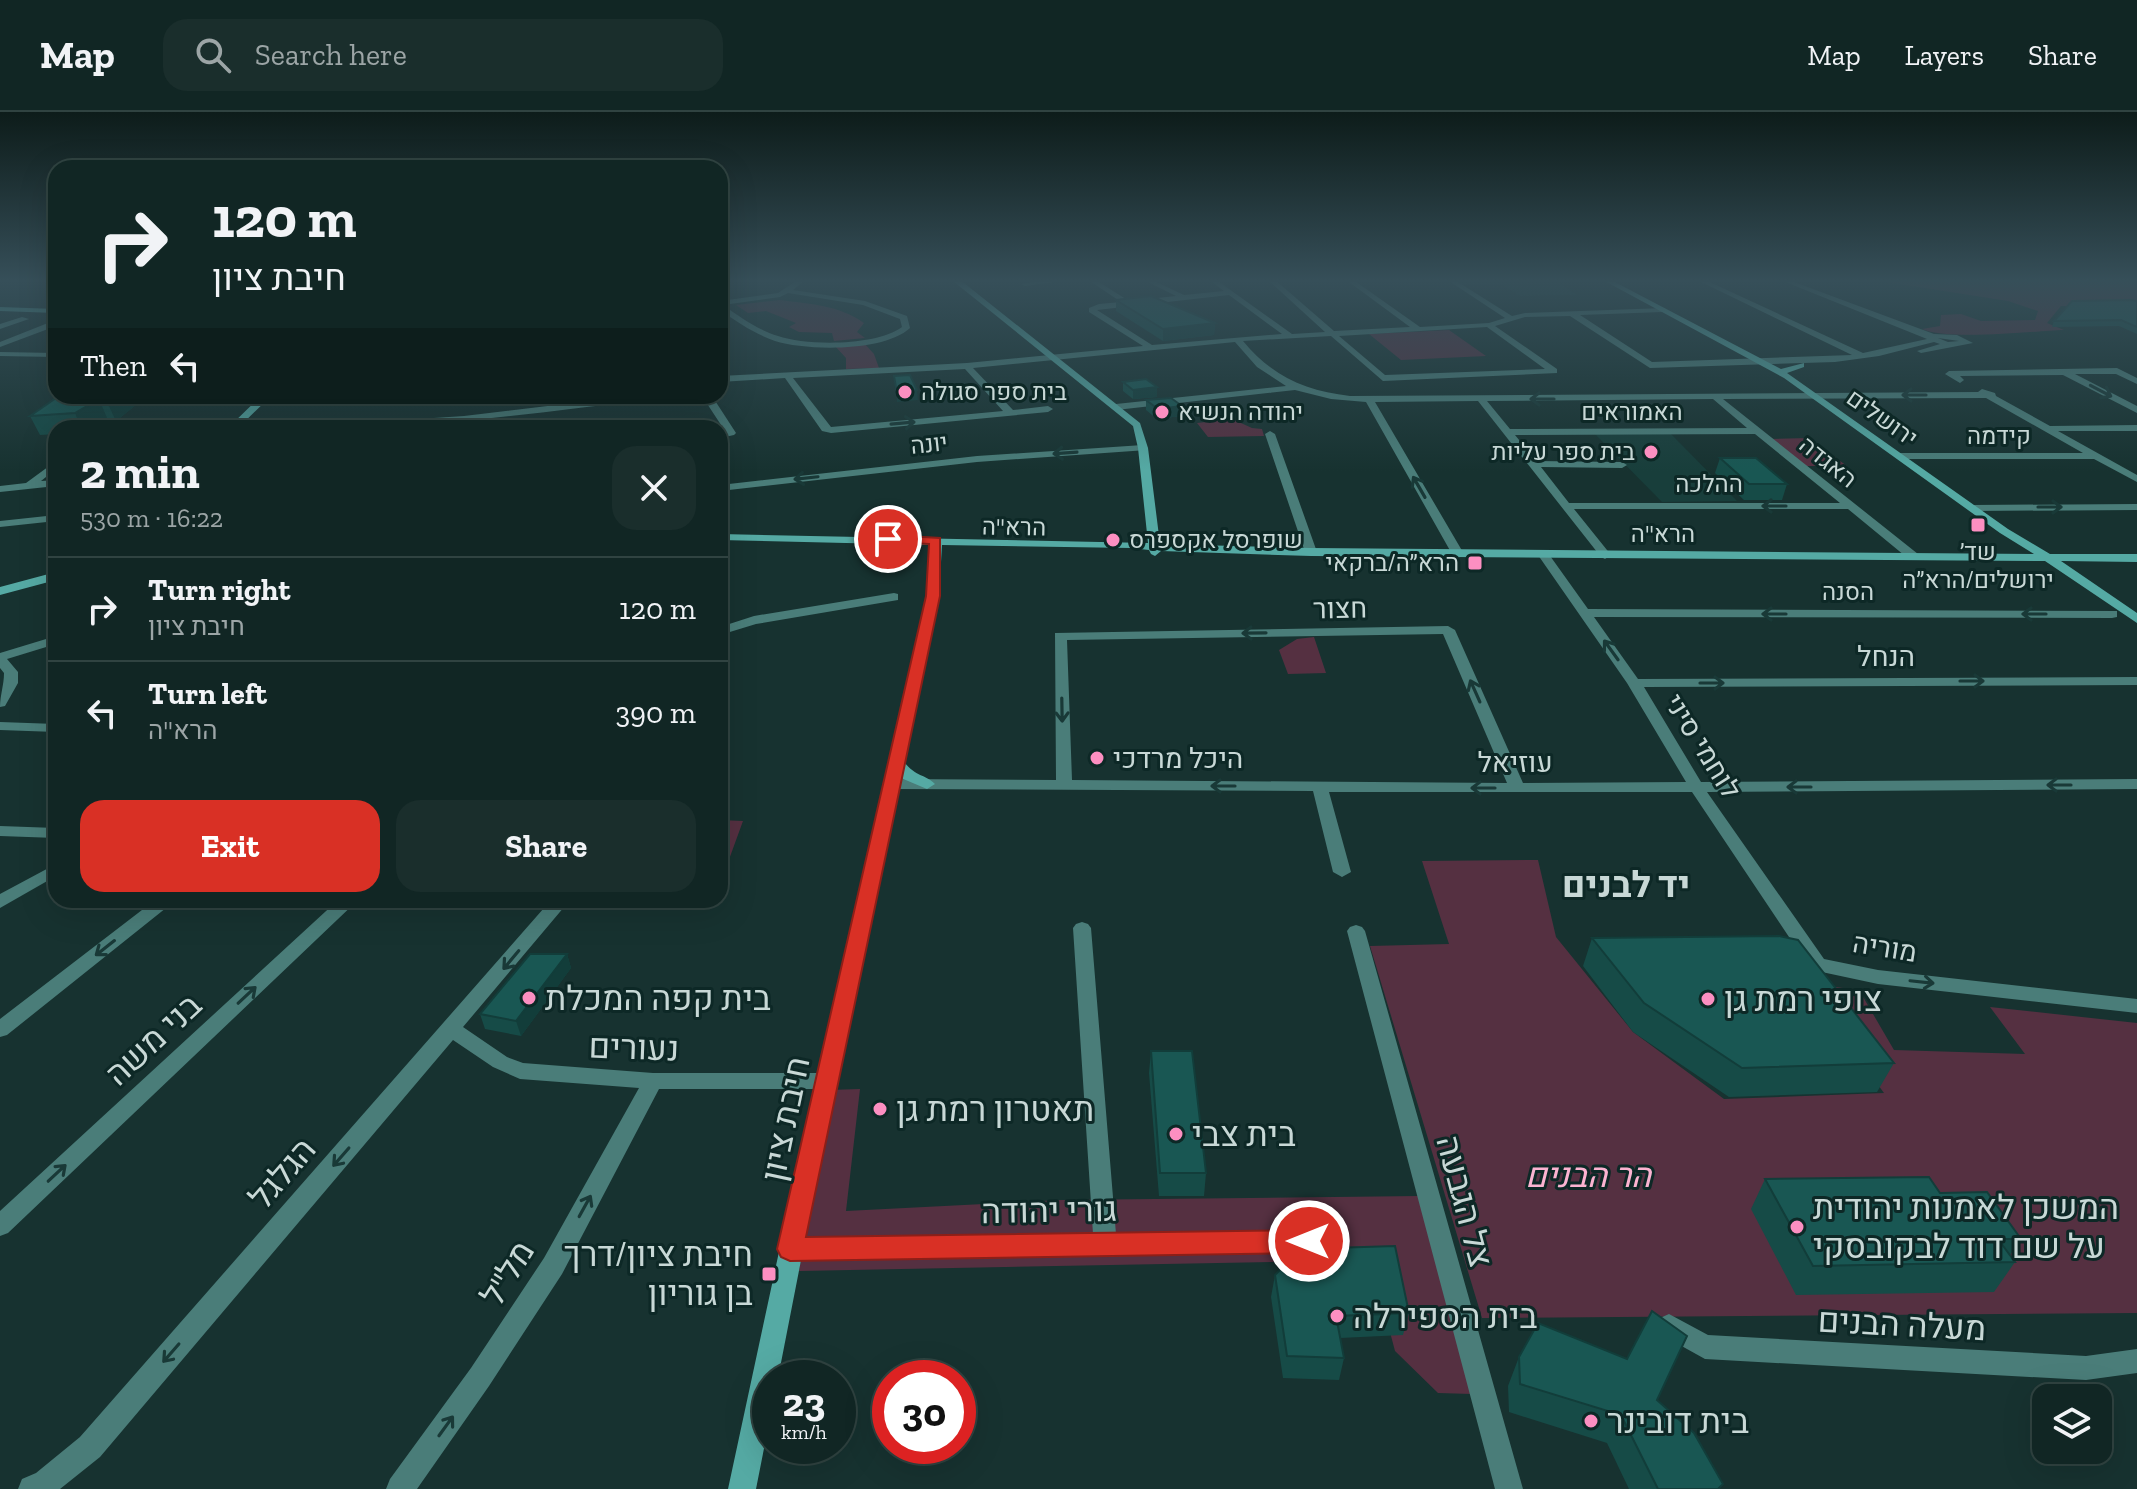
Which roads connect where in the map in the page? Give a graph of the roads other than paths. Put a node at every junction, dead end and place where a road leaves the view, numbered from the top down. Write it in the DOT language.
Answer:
graph roads {
  1 [pos="1036,343"];
  2 [pos="1144,343"];
  3 [pos="1191,343"];
  4 [pos="1240,343"];
  5 [pos="1343,343"];
  6 [pos="1515,343"];
  7 [pos="1617,343"];
  8 [pos="1726,343"];
  9 [pos="1834,343"];
  10 [pos="1911,343"];
  11 [pos="1964,343"];
  12 [pos="1951,344"];
  13 [pos="1150,347"];
  14 [pos="0,354"];
  15 [pos="48,355"];
  16 [pos="1861,356"];
  17 [pos="1055,358"];
  18 [pos="1872,361"];
  19 [pos="1764,363"];
  20 [pos="1801,365"];
  21 [pos="967,366"];
  22 [pos="1781,372"];
  23 [pos="2065,372"];
  24 [pos="787,375"];
  25 [pos="728,380"];
  26 [pos="2137,381"];
  27 [pos="1292,388"];
  28 [pos="1814,395"];
  29 [pos="1992,395"];
  30 [pos="1369,399"];
  31 [pos="1481,399"];
  32 [pos="1717,399"];
  33 [pos="258,404"];
  34 [pos="541,404"];
  35 [pos="589,404"];
  36 [pos="1116,407"];
  37 [pos="1048,409"];
  38 [pos="541,410"];
  39 [pos="2137,410"];
  40 [pos="1007,413"];
  41 [pos="241,420"];
  42 [pos="485,420"];
  43 [pos="2051,428"];
  44 [pos="2137,428"];
  45 [pos="1758,431"];
  46 [pos="1507,432"];
  47 [pos="1270,434"];
  48 [pos="1143,448"];
  49 [pos="1900,456"];
  50 [pos="2097,456"];
  51 [pos="1533,464"];
  52 [pos="1622,465"];
  53 [pos="48,470"];
  54 [pos="2137,479"];
  55 [pos="48,484"];
  56 [pos="28,486"];
  57 [pos="728,487"];
  58 [pos="0,489"];
  59 [pos="1566,506"];
  60 [pos="1852,506"];
  61 [pos="2137,507"];
  62 [pos="1972,508"];
  63 [pos="48,519"];
  64 [pos="0,524"];
  65 [pos="2004,531"];
  66 [pos="728,537"];
  67 [pos="1154,545"];
  68 [pos="942,549"];
  69 [pos="1311,552"];
  70 [pos="1458,554"];
  71 [pos="1544,555"];
  72 [pos="1605,555"];
  73 [pos="1914,557"];
  74 [pos="2033,557"];
  75 [pos="2047,557"];
  76 [pos="2137,558"];
  77 [pos="48,578"];
  78 [pos="2,588"];
  79 [pos="894,597"];
  80 [pos="1584,613"];
  81 [pos="2112,614"];
  82 [pos="2137,619"];
  83 [pos="728,629"];
  84 [pos="2137,632"];
  85 [pos="48,643"];
  86 [pos="0,658"];
  87 [pos="2137,681"];
  88 [pos="1634,683"];
  89 [pos="0,703"];
  90 [pos="0,726"];
  91 [pos="48,728"];
  92 [pos="895,774"];
  93 [pos="2137,784"];
  94 [pos="1064,785"];
  95 [pos="1320,787"];
  96 [pos="1517,788"];
  97 [pos="1697,788"];
  98 [pos="0,831"];
  99 [pos="48,833"];
  100 [pos="1342,872"];
  101 [pos="48,874"];
  102 [pos="0,902"];
  103 [pos="157,908"];
  104 [pos="340,908"];
  105 [pos="554,908"];
  106 [pos="1082,928"];
  107 [pos="1356,931"];
  108 [pos="1773,956"];
  109 [pos="1818,965"];
  110 [pos="2137,1006"];
  111 [pos="452,1029"];
  112 [pos="0,1030"];
  113 [pos="653,1081"];
  114 [pos="826,1081"];
  115 [pos="0,1226"];
  116 [pos="1309,1241"];
  117 [pos="1105,1242"];
  118 [pos="790,1249"];
  119 [pos="1668,1325"];
  120 [pos="2137,1361"];
  121 [pos="39,1486"];
  122 [pos="400,1489"];
  123 [pos="742,1489"];
  124 [pos="1509,1489"];
  1 -- 17 [label="street"];
  2 -- 13 [label="street"];
  3 -- 13 [label="street"];
  4 -- 27 [label="street"];
  5 -- 6 [label="street"];
  7 -- 19 [label="street"];
  8 -- 19 [label="street, ירושלים"];
  9 -- 16 [label="street"];
  10 -- 16 [label="street"];
  11 -- 12 [label="street"];
  12 -- 18 [label="street"];
  13 -- 17 [label="street"];
  14 -- 15 [label="street"];
  16 -- 18 [label="street"];
  16 -- 19 [label="street"];
  17 -- 21 [label="street"];
  17 -- 36 [label="street"];
  18 -- 20 [label="street"];
  19 -- 20 [label="street"];
  19 -- 22 [label="street, ירושלים"];
  20 -- 22 [label="street"];
  21 -- 24 [label="street"];
  21 -- 40 [label="street"];
  22 -- 28 [label="street, ירושלים"];
  23 -- 26 [label="street"];
  23 -- 29 [label="street"];
  23 -- 39 [label="street, one-way"];
  24 -- 25 [label="street"];
  24 -- 40 [label="street, one-way"];
  27 -- 30 [label="street"];
  27 -- 36 [label="street"];
  29 -- 28 [label="street, one-way"];
  28 -- 32 [label="street"];
  28 -- 49 [label="street, ירושלים"];
  29 -- 43 [label="street"];
  30 -- 31 [label="street"];
  70 -- 30 [label="street, one-way"];
  32 -- 31 [label="street, one-way"];
  31 -- 46 [label="street"];
  32 -- 45 [label="street, האגדה"];
  33 -- 41 [label="street"];
  34 -- 38 [label="street"];
  35 -- 38 [label="street"];
  36 -- 48 [label="street"];
  37 -- 40 [label="street"];
  38 -- 42 [label="street"];
  43 -- 44 [label="street"];
  43 -- 50 [label="street"];
  45 -- 46 [label="street, האמוראים"];
  45 -- 60 [label="street, האגדה"];
  46 -- 51 [label="street"];
  47 -- 69 [label="street"];
  48 -- 57 [label="street, יונה, one-way"];
  48 -- 67 [label="street"];
  49 -- 50 [label="street, קידמה"];
  49 -- 62 [label="street, ירושלים"];
  50 -- 54 [label="street"];
  51 -- 52 [label="street"];
  51 -- 59 [label="street"];
  53 -- 56 [label="street"];
  55 -- 56 [label="street"];
  56 -- 58 [label="street"];
  60 -- 59 [label="street, ההלכה, one-way"];
  59 -- 72 [label="street"];
  60 -- 73 [label="street, האגדה"];
  62 -- 61 [label="street, one-way"];
  62 -- 65 [label="street, ירושלים"];
  63 -- 64 [label="street"];
  65 -- 74 [label="street"];
  65 -- 75 [label="street"];
  66 -- 68 [label="street, הרא\"ה"];
  67 -- 68 [label="street, הרא\"ה"];
  67 -- 68 [label="street, הרא\"ה"];
  67 -- 69 [label="street, הרא\"ה"];
  68 -- 92 [label="street, חיבת ציון"];
  69 -- 70 [label="street, הרא\"ה"];
  70 -- 71 [label="street, הרא\"ה"];
  71 -- 72 [label="street, הרא\"ה"];
  71 -- 80 [label="street, לוחמי סיני"];
  72 -- 73 [label="street, הרא\"ה"];
  73 -- 74 [label="street, הרא\"ה"];
  74 -- 75 [label="street, הרא\"ה"];
  74 -- 81 [label="street"];
  75 -- 76 [label="street, הרא\"ה"];
  75 -- 82 [label="street"];
  77 -- 78 [label="street"];
  79 -- 83 [label="street"];
  81 -- 80 [label="street, הסנה, one-way"];
  88 -- 80 [label="street, לוחמי סיני, one-way"];
  81 -- 84 [label="street"];
  85 -- 86 [label="street"];
  86 -- 89 [label="street"];
  88 -- 87 [label="street, הנחל, one-way"];
  88 -- 97 [label="street, לוחמי סיני"];
  90 -- 91 [label="street"];
  92 -- 94 [label="street, עוזיאל"];
  92 -- 114 [label="street, חיבת ציון"];
  93 -- 97 [label="street, עוזיאל, one-way"];
  95 -- 94 [label="street, עוזיאל, one-way"];
  96 -- 94 [label="street, חצור, one-way"];
  96 -- 95 [label="street, עוזיאל, one-way"];
  95 -- 100 [label="street"];
  96 -- 97 [label="street, עוזיאל"];
  97 -- 109 [label="street, לוחמי סיני"];
  98 -- 99 [label="street"];
  101 -- 102 [label="street"];
  103 -- 112 [label="street, one-way"];
  115 -- 104 [label="street, בני משה, one-way"];
  105 -- 111 [label="street, הגלגל, one-way"];
  106 -- 117 [label="street"];
  107 -- 124 [label="street, צל הגבעה"];
  108 -- 109 [label="street, מוריה"];
  109 -- 110 [label="street, מוריה, one-way"];
  111 -- 113 [label="street, נעורים"];
  111 -- 121 [label="street, הגלגל, one-way"];
  113 -- 114 [label="street, נעורים"];
  122 -- 113 [label="street, מל\"ל, one-way"];
  114 -- 118 [label="street, חיבת ציון"];
  116 -- 117 [label="street, גורי יהודה"];
  117 -- 118 [label="street, גורי יהודה"];
  118 -- 123 [label="street, חיבת ציון"];
  119 -- 120 [label="street, מעלה הבנים"];
}
